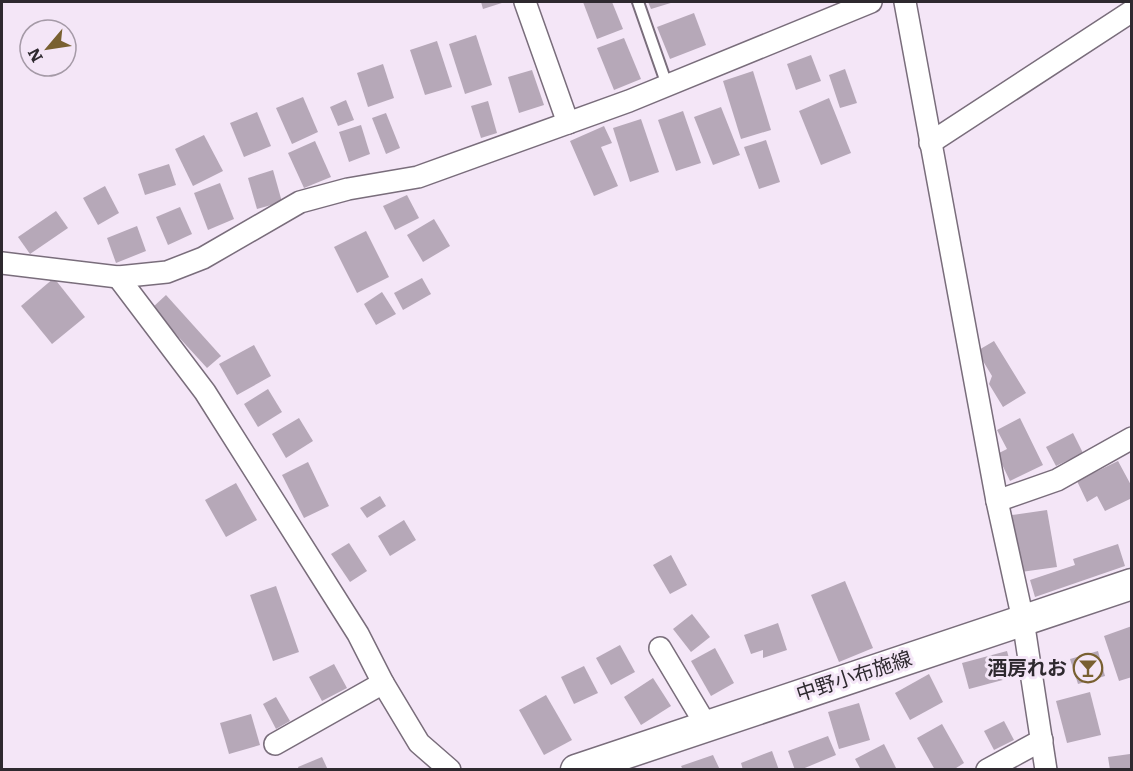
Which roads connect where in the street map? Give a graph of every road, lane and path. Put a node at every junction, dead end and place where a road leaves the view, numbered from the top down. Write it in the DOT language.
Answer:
graph roads {
  1 [pos="525,2"];
  2 [pos="638,2"];
  3 [pos="871,2"];
  4 [pos="905,2"];
  5 [pos="1131,11"];
  6 [pos="667,85"];
  7 [pos="568,123"];
  8 [pos="930,143"];
  9 [pos="2,263"];
  10 [pos="118,277"];
  11 [pos="1131,438"];
  12 [pos="997,501"];
  13 [pos="1131,584"];
  14 [pos="1023,620"];
  15 [pos="660,648"];
  16 [pos="383,683"];
  17 [pos="706,725"];
  18 [pos="1042,740"];
  19 [pos="275,744"];
  20 [pos="450,770"];
  21 [pos="576,770"];
  22 [pos="987,770"];
  23 [pos="1046,770"];
  1 -- 7 [label="street"];
  2 -- 6 [label="lane"];
  3 -- 6 [label="street"];
  4 -- 8 [label="street"];
  5 -- 8 [label="street"];
  6 -- 7 [label="street"];
  7 -- 10 [label="street"];
  8 -- 12 [label="street"];
  9 -- 10 [label="street"];
  10 -- 16 [label="street"];
  11 -- 12 [label="street"];
  12 -- 14 [label="street"];
  13 -- 14 [label="main road, 中野小布施線"];
  14 -- 17 [label="main road, 中野小布施線"];
  14 -- 18 [label="street"];
  15 -- 17 [label="street"];
  16 -- 19 [label="street"];
  16 -- 20 [label="street"];
  17 -- 21 [label="main road, 中野小布施線"];
  18 -- 22 [label="street"];
  18 -- 23 [label="street"];
}
